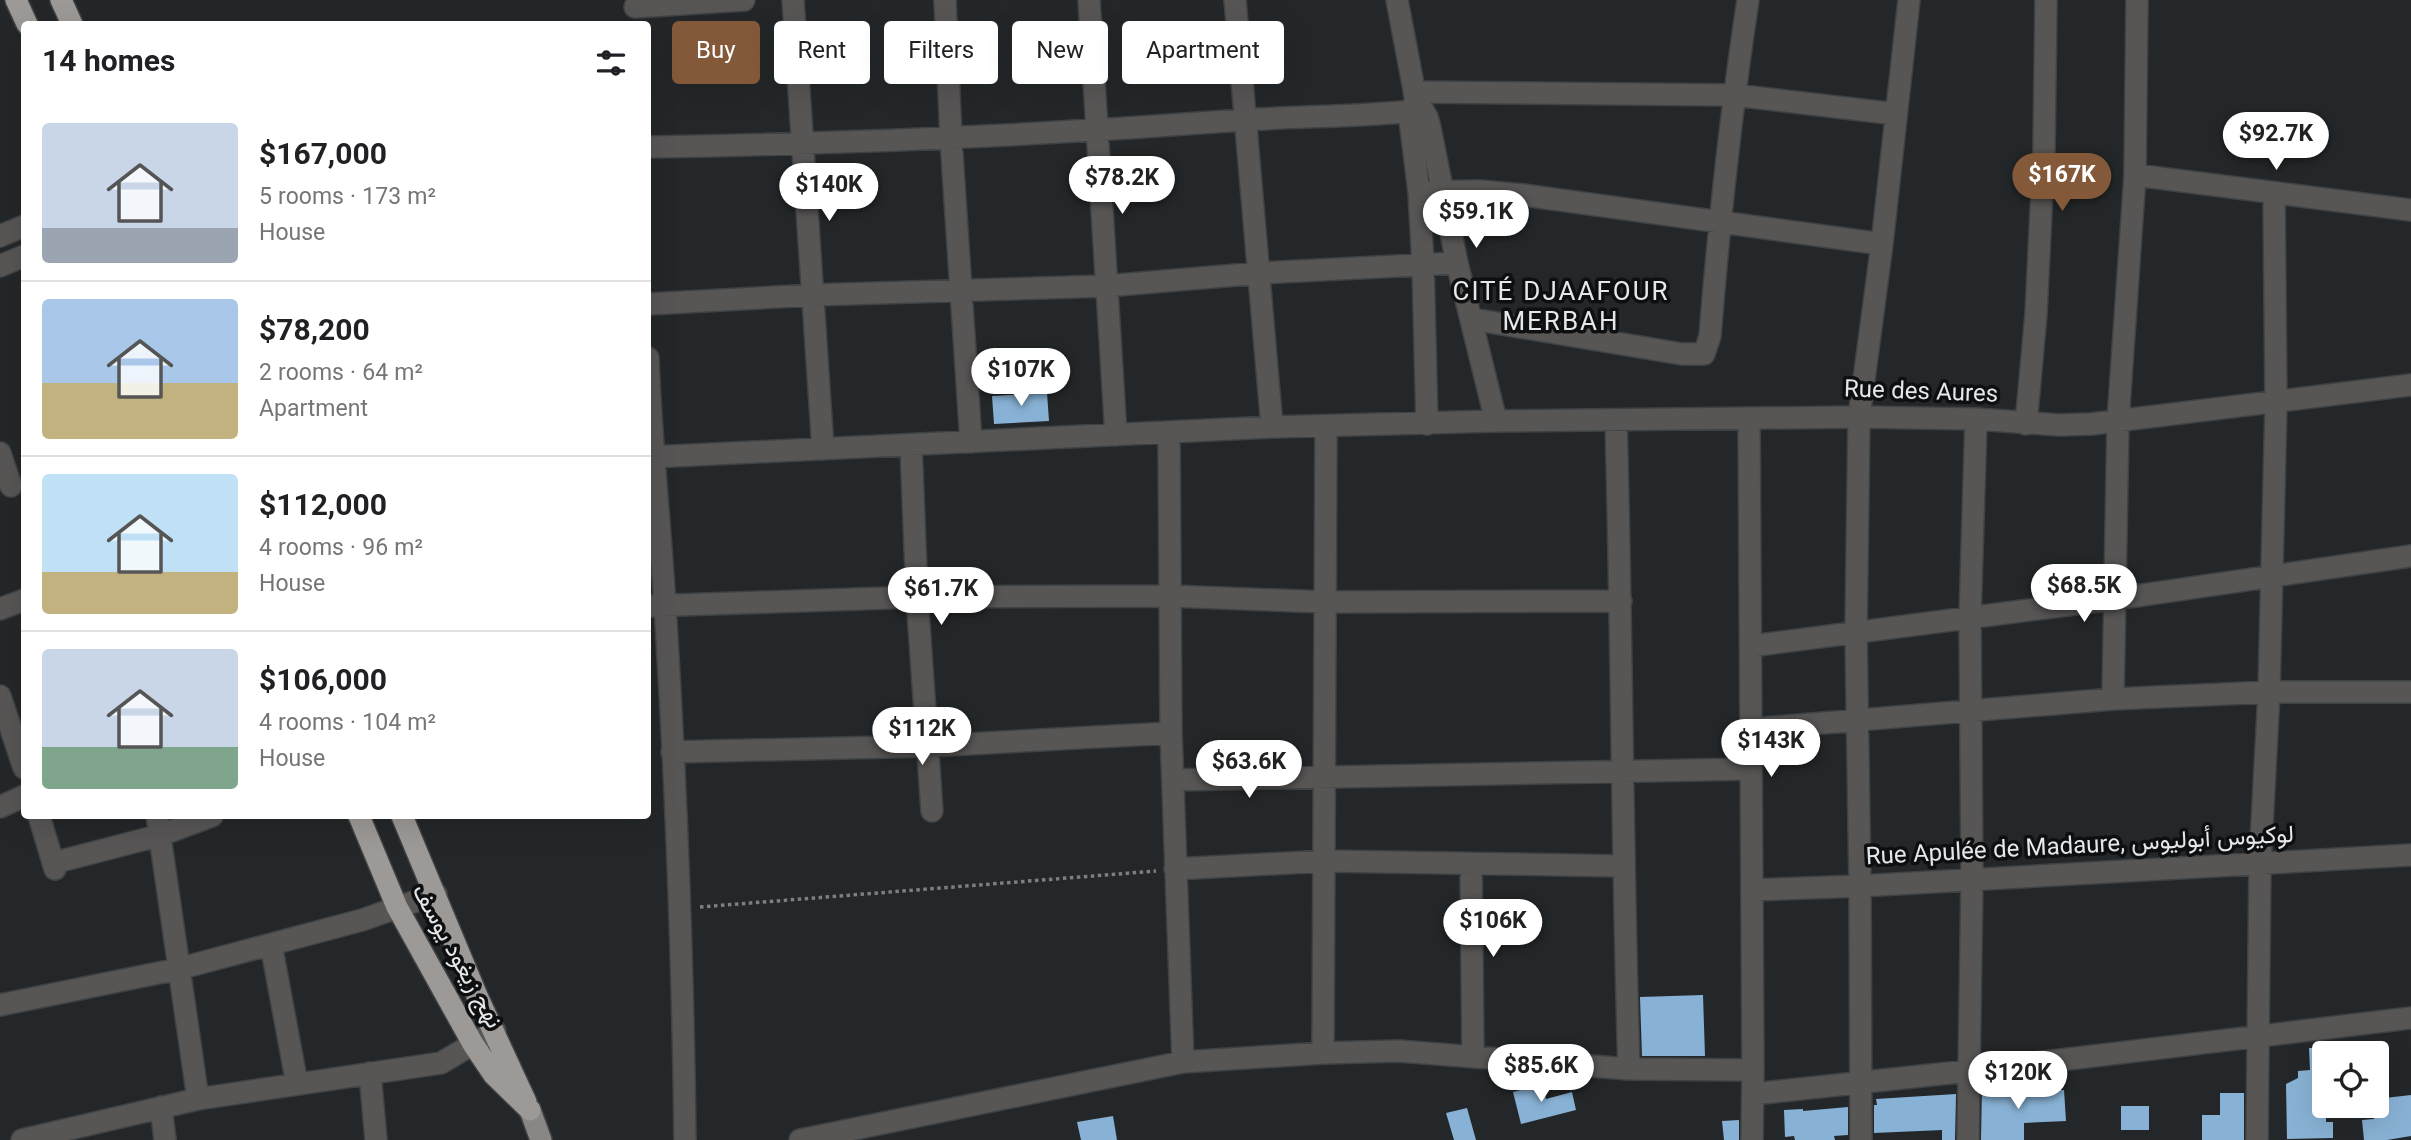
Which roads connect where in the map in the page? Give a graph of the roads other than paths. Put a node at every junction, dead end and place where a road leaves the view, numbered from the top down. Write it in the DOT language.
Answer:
graph roads {
  1 [pos="16,0"];
  2 [pos="61,0"];
  3 [pos="744,0"];
  4 [pos="793,0"];
  5 [pos="945,0"];
  6 [pos="1089,0"];
  7 [pos="1235,0"];
  8 [pos="1397,0"];
  9 [pos="1748,0"];
  10 [pos="1909,0"];
  11 [pos="2046,0"];
  12 [pos="2137,0"];
  13 [pos="635,11"];
  14 [pos="26,21"];
  15 [pos="71,21"];
  16 [pos="1734,95"];
  17 [pos="1416,103"];
  18 [pos="1896,114"];
  19 [pos="1245,120"];
  20 [pos="1096,132"];
  21 [pos="951,139"];
  22 [pos="803,145"];
  23 [pos="651,147"];
  24 [pos="2135,175"];
  25 [pos="1419,192"];
  26 [pos="1444,192"];
  27 [pos="2274,193"];
  28 [pos="2411,210"];
  29 [pos="1719,220"];
  30 [pos="21,227"];
  31 [pos="0,236"];
  32 [pos="1882,244"];
  33 [pos="21,257"];
  34 [pos="1457,263"];
  35 [pos="1423,265"];
  36 [pos="0,266"];
  37 [pos="1260,273"];
  38 [pos="1106,286"];
  39 [pos="962,292"];
  40 [pos="813,295"];
  41 [pos="651,304"];
  42 [pos="1472,319"];
  43 [pos="2411,385"];
  44 [pos="2276,403"];
  45 [pos="1859,417"];
  46 [pos="1749,418"];
  47 [pos="1976,419"];
  48 [pos="1616,420"];
  49 [pos="1496,421"];
  50 [pos="2118,421"];
  51 [pos="1427,424"];
  52 [pos="2026,424"];
  53 [pos="1326,426"];
  54 [pos="1272,427"];
  55 [pos="651,432"];
  56 [pos="1169,433"];
  57 [pos="1116,435"];
  58 [pos="971,442"];
  59 [pos="911,445"];
  60 [pos="824,449"];
  61 [pos="0,453"];
  62 [pos="652,457"];
  63 [pos="12,485"];
  64 [pos="2411,556"];
  65 [pos="2270,575"];
  66 [pos="1170,596"];
  67 [pos="917,597"];
  68 [pos="2115,599"];
  69 [pos="21,601"];
  70 [pos="1621,601"];
  71 [pos="1325,602"];
  72 [pos="656,606"];
  73 [pos="0,608"];
  74 [pos="1970,617"];
  75 [pos="1856,632"];
  76 [pos="1751,646"];
  77 [pos="2269,692"];
  78 [pos="2411,692"];
  79 [pos="0,696"];
  80 [pos="2113,699"];
  81 [pos="1971,710"];
  82 [pos="1858,719"];
  83 [pos="12,729"];
  84 [pos="1752,729"];
  85 [pos="1171,733"];
  86 [pos="929,746"];
  87 [pos="672,752"];
  88 [pos="21,758"];
  89 [pos="1750,769"];
  90 [pos="1622,773"];
  91 [pos="1325,777"];
  92 [pos="1172,780"];
  93 [pos="21,797"];
  94 [pos="0,807"];
  95 [pos="932,811"];
  96 [pos="40,819"];
  97 [pos="194,819"];
  98 [pos="360,819"];
  99 [pos="403,819"];
  100 [pos="159,825"];
  101 [pos="2411,855"];
  102 [pos="1325,862"];
  103 [pos="2260,863"];
  104 [pos="1471,864"];
  105 [pos="1623,866"];
  106 [pos="1175,869"];
  107 [pos="1972,880"];
  108 [pos="1860,886"];
  109 [pos="1752,890"];
  110 [pos="436,894"];
  111 [pos="397,907"];
  112 [pos="271,944"];
  113 [pos="178,969"];
  114 [pos="0,1004"];
  115 [pos="2411,1018"];
  116 [pos="495,1031"];
  117 [pos="2257,1035"];
  118 [pos="473,1044"];
  119 [pos="1323,1053"];
  120 [pos="1473,1055"];
  121 [pos="1184,1062"];
  122 [pos="1629,1069"];
  123 [pos="1753,1070"];
  124 [pos="1968,1071"];
  125 [pos="370,1073"];
  126 [pos="1861,1082"];
  127 [pos="297,1084"];
  128 [pos="1753,1094"];
  129 [pos="198,1099"];
  130 [pos="162,1107"];
  131 [pos="530,1110"];
  132 [pos="36,1139"];
  133 [pos="165,1140"];
  134 [pos="376,1140"];
  135 [pos="541,1140"];
  136 [pos="685,1140"];
  137 [pos="800,1140"];
  138 [pos="1752,1140"];
  139 [pos="1861,1140"];
  140 [pos="1968,1140"];
  141 [pos="2257,1140"];
  1 -- 14 [label="highway"];
  2 -- 15 [label="highway"];
  3 -- 13 [label="street"];
  4 -- 22 [label="street"];
  5 -- 21 [label="street"];
  6 -- 20 [label="street"];
  7 -- 19 [label="street"];
  8 -- 17 [label="street"];
  9 -- 16 [label="street"];
  10 -- 18 [label="street"];
  11 -- 52 [label="street"];
  12 -- 24 [label="street"];
  16 -- 17 [label="street"];
  16 -- 18 [label="street"];
  16 -- 29 [label="street"];
  17 -- 19 [label="street"];
  17 -- 25 [label="street"];
  17 -- 26 [label="street"];
  18 -- 32 [label="street"];
  19 -- 20 [label="street"];
  19 -- 37 [label="street"];
  20 -- 21 [label="street"];
  20 -- 38 [label="street"];
  21 -- 22 [label="street"];
  21 -- 39 [label="street"];
  22 -- 23 [label="street"];
  22 -- 40 [label="street"];
  24 -- 27 [label="street"];
  24 -- 50 [label="street"];
  25 -- 26 [label="street"];
  25 -- 35 [label="street"];
  26 -- 29 [label="street"];
  26 -- 34 [label="street"];
  27 -- 28 [label="street"];
  27 -- 44 [label="street"];
  29 -- 32 [label="street"];
  29 -- 42 [label="street"];
  30 -- 31 [label="street"];
  32 -- 45 [label="street"];
  33 -- 36 [label="street"];
  34 -- 35 [label="street"];
  34 -- 42 [label="street"];
  35 -- 37 [label="street"];
  35 -- 51 [label="street"];
  37 -- 38 [label="street"];
  37 -- 54 [label="street"];
  38 -- 39 [label="street"];
  38 -- 57 [label="street"];
  39 -- 40 [label="street"];
  39 -- 58 [label="street"];
  40 -- 41 [label="street"];
  40 -- 60 [label="street"];
  42 -- 49 [label="street"];
  43 -- 44 [label="street, Rue des Aures"];
  44 -- 50 [label="street, Rue des Aures"];
  44 -- 65 [label="street"];
  45 -- 46 [label="street, Rue des Aures"];
  45 -- 47 [label="street, Rue des Aures"];
  45 -- 75 [label="street"];
  46 -- 48 [label="street, Rue des Aures"];
  46 -- 76 [label="street"];
  47 -- 52 [label="street, Rue des Aures"];
  47 -- 74 [label="street"];
  48 -- 49 [label="street, Rue des Aures"];
  48 -- 70 [label="street"];
  49 -- 51 [label="street, Rue des Aures"];
  50 -- 52 [label="street, Rue des Aures"];
  50 -- 68 [label="street"];
  51 -- 53 [label="street, Rue des Aures"];
  53 -- 54 [label="street, Rue des Aures"];
  53 -- 71 [label="street"];
  54 -- 56 [label="street, Rue des Aures"];
  55 -- 62 [label="street"];
  56 -- 57 [label="street, Rue des Aures"];
  56 -- 66 [label="street"];
  57 -- 58 [label="street, Rue des Aures"];
  58 -- 59 [label="street, Rue des Aures"];
  59 -- 60 [label="street, Rue des Aures"];
  59 -- 67 [label="street"];
  60 -- 62 [label="street, Rue des Aures"];
  61 -- 63 [label="street"];
  62 -- 72 [label="street"];
  64 -- 65 [label="street"];
  65 -- 68 [label="street"];
  65 -- 77 [label="street"];
  66 -- 67 [label="street"];
  66 -- 71 [label="street"];
  66 -- 85 [label="street"];
  67 -- 72 [label="street"];
  67 -- 86 [label="street"];
  68 -- 74 [label="street"];
  68 -- 80 [label="street"];
  69 -- 73 [label="street"];
  70 -- 71 [label="street"];
  70 -- 90 [label="street"];
  71 -- 91 [label="street"];
  72 -- 87 [label="street"];
  74 -- 75 [label="street"];
  74 -- 81 [label="street"];
  75 -- 76 [label="street"];
  75 -- 82 [label="street"];
  76 -- 84 [label="street"];
  77 -- 78 [label="street"];
  77 -- 80 [label="street"];
  77 -- 103 [label="street"];
  79 -- 83 [label="street"];
  80 -- 81 [label="street"];
  81 -- 82 [label="street"];
  81 -- 107 [label="street"];
  82 -- 84 [label="street"];
  82 -- 108 [label="street"];
  83 -- 88 [label="street"];
  84 -- 89 [label="street"];
  85 -- 86 [label="street"];
  85 -- 92 [label="street"];
  86 -- 87 [label="street"];
  86 -- 95 [label="street"];
  87 -- 136 [label="street"];
  89 -- 90 [label="street"];
  89 -- 109 [label="street"];
  90 -- 91 [label="street"];
  90 -- 105 [label="street"];
  91 -- 92 [label="street"];
  91 -- 102 [label="street"];
  92 -- 106 [label="street"];
  93 -- 94 [label="street"];
  96 -- 100 [label="street"];
  97 -- 100 [label="street"];
  98 -- 111 [label="highway, نهج زيغود يوسف"];
  99 -- 110 [label="highway, نهج زيغود يوسف"];
  100 -- 113 [label="street"];
  101 -- 103 [label="street, Rue Apulée de Madaure, لوكيوس أبوليوس"];
  102 -- 104 [label="street"];
  102 -- 106 [label="street"];
  102 -- 119 [label="street"];
  103 -- 107 [label="street, Rue Apulée de Madaure, لوكيوس أبوليوس"];
  103 -- 117 [label="street"];
  104 -- 105 [label="street"];
  104 -- 120 [label="street"];
  105 -- 122 [label="street"];
  106 -- 121 [label="street"];
  107 -- 108 [label="street, Rue Apulée de Madaure, لوكيوس أبوليوس"];
  107 -- 124 [label="street"];
  108 -- 109 [label="street, Rue Apulée de Madaure, لوكيوس أبوليوس"];
  108 -- 126 [label="street"];
  109 -- 123 [label="street"];
  110 -- 111 [label="street"];
  110 -- 116 [label="highway, نهج زيغود يوسف"];
  111 -- 112 [label="street"];
  111 -- 118 [label="highway, نهج زيغود يوسف"];
  112 -- 113 [label="street"];
  112 -- 127 [label="street"];
  113 -- 114 [label="street"];
  113 -- 129 [label="street"];
  115 -- 117 [label="street"];
  116 -- 118 [label="street"];
  116 -- 131 [label="highway, نهج زيغود يوسف"];
  117 -- 124 [label="street"];
  117 -- 141 [label="street"];
  118 -- 125 [label="street"];
  118 -- 131 [label="highway, نهج زيغود يوسف"];
  119 -- 120 [label="street"];
  119 -- 121 [label="street"];
  120 -- 122 [label="street"];
  121 -- 137 [label="street"];
  122 -- 123 [label="street"];
  123 -- 128 [label="street"];
  124 -- 126 [label="street"];
  124 -- 140 [label="street"];
  125 -- 127 [label="street"];
  125 -- 134 [label="street"];
  126 -- 128 [label="street"];
  126 -- 139 [label="street"];
  127 -- 129 [label="street"];
  128 -- 138 [label="street"];
  129 -- 130 [label="street"];
  130 -- 132 [label="street"];
  130 -- 133 [label="street"];
  131 -- 135 [label="main road, نهج زيغود يوسف"];
}
